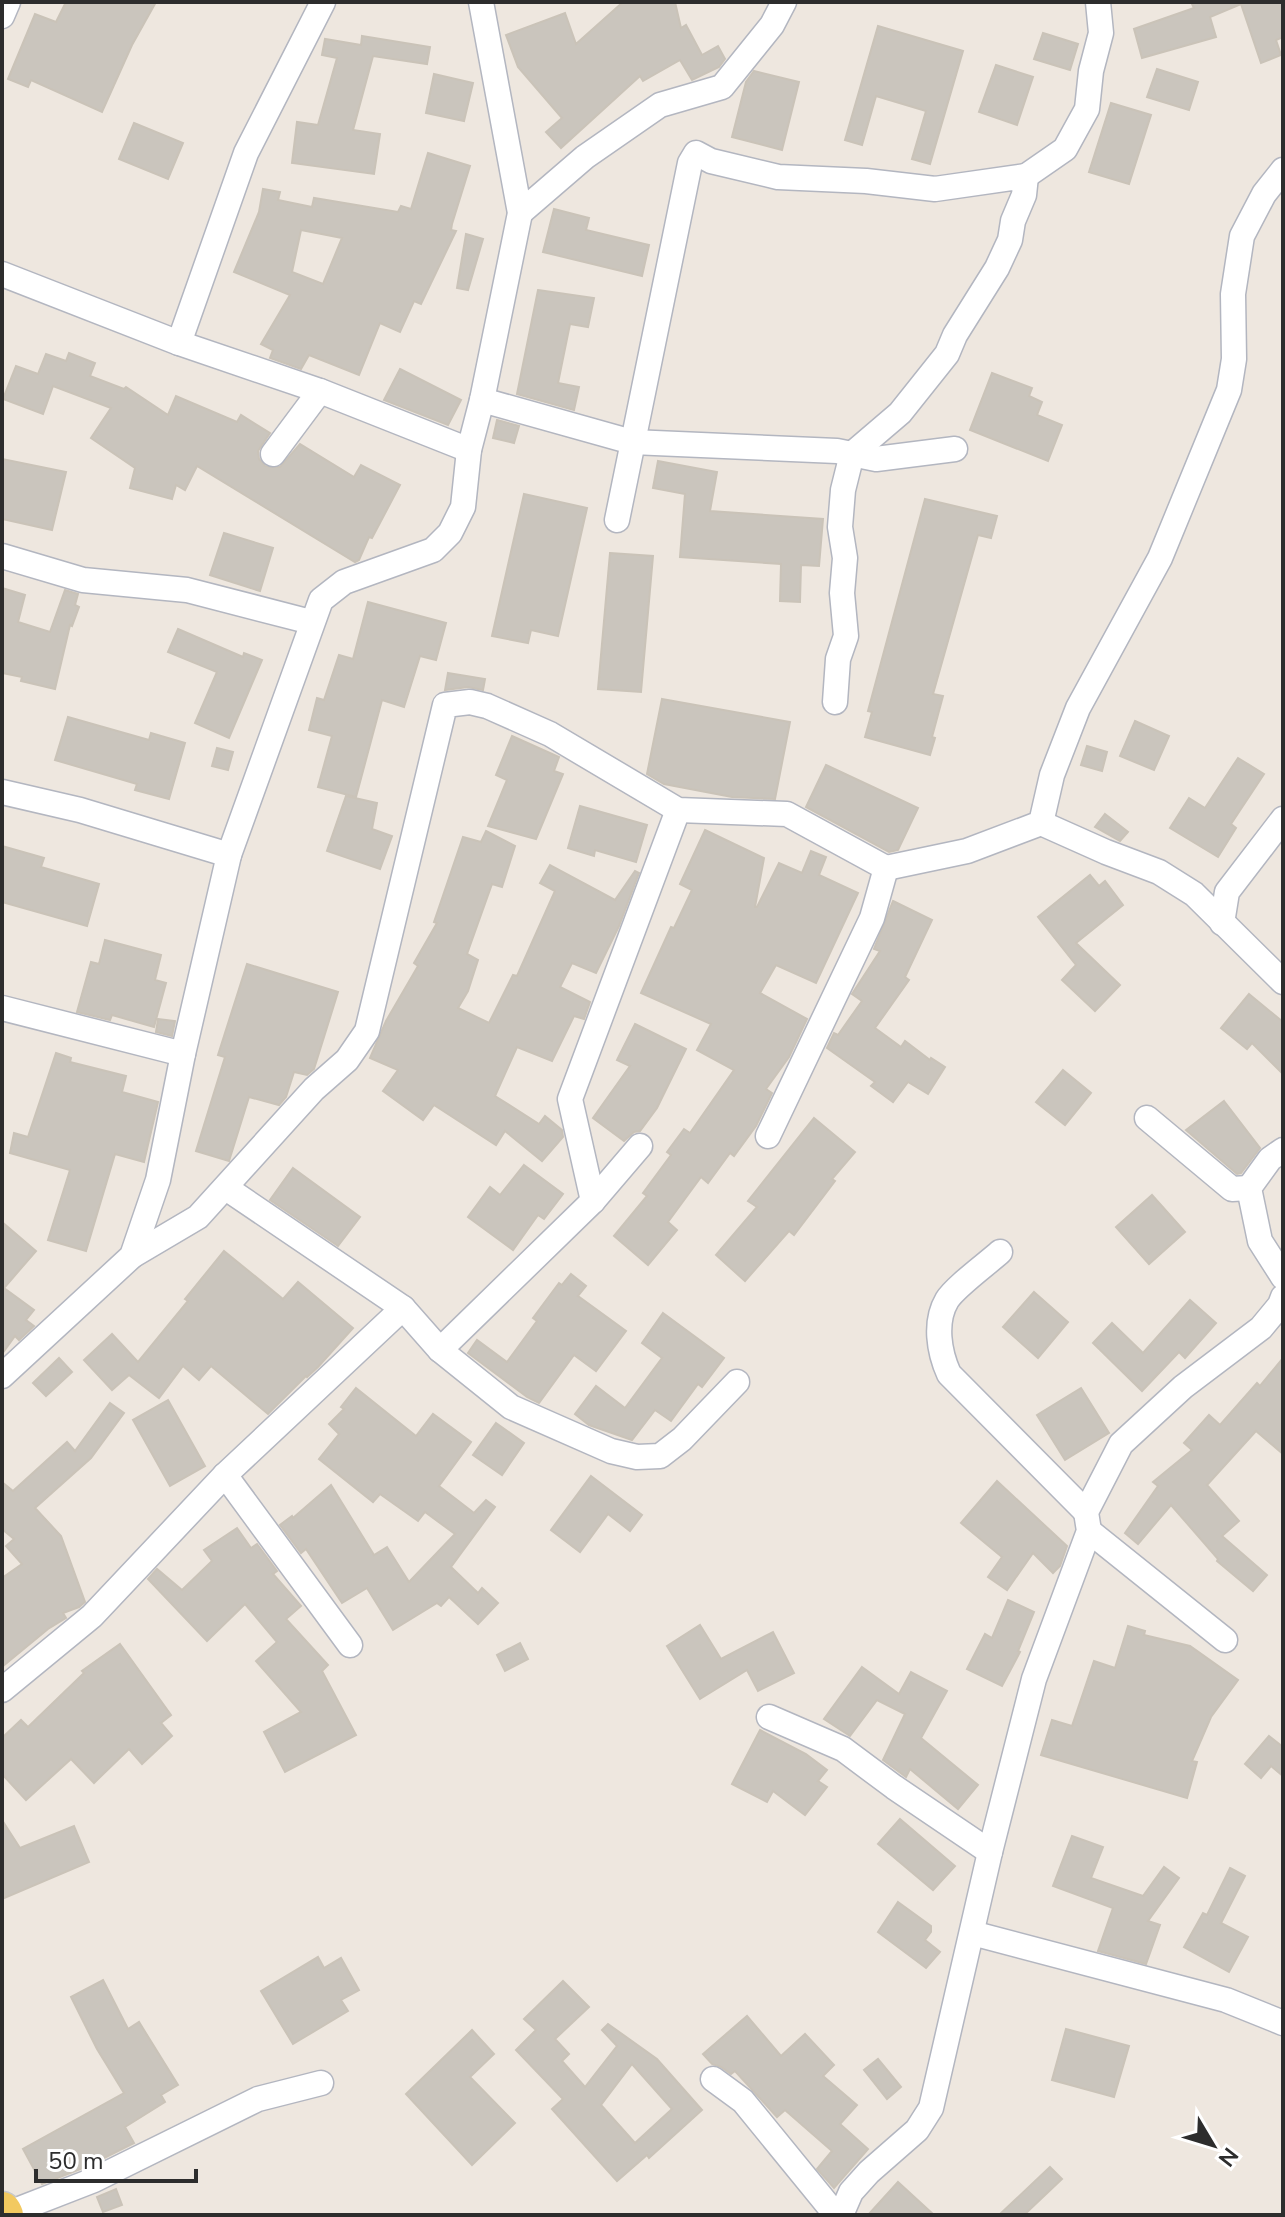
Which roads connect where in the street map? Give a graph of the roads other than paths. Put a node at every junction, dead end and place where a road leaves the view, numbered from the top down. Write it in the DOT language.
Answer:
graph roads {
  1 [pos="8,2"];
  2 [pos="323,2"];
  3 [pos="481,2"];
  4 [pos="784,2"];
  5 [pos="1098,2"];
  6 [pos="2,16"];
  7 [pos="1283,170"];
  8 [pos="1026,176"];
  9 [pos="520,213"];
  10 [pos="2,274"];
  11 [pos="179,343"];
  12 [pos="320,391"];
  13 [pos="482,400"];
  14 [pos="632,442"];
  15 [pos="955,449"];
  16 [pos="469,450"];
  17 [pos="273,454"];
  18 [pos="852,454"];
  19 [pos="617,520"];
  20 [pos="2,556"];
  21 [pos="311,622"];
  22 [pos="835,702"];
  23 [pos="2,792"];
  24 [pos="678,810"];
  25 [pos="1283,819"];
  26 [pos="1041,823"];
  27 [pos="229,855"];
  28 [pos="886,868"];
  29 [pos="1244,868"];
  30 [pos="1194,894"];
  31 [pos="1222,923"];
  32 [pos="1283,982"];
  33 [pos="2,1008"];
  34 [pos="183,1054"];
  35 [pos="1147,1118"];
  36 [pos="768,1136"];
  37 [pos="640,1146"];
  38 [pos="1283,1150"];
  39 [pos="226,1188"];
  40 [pos="1249,1188"];
  41 [pos="593,1201"];
  42 [pos="1000,1252"];
  43 [pos="132,1256"];
  44 [pos="1283,1277"];
  45 [pos="1283,1297"];
  46 [pos="403,1308"];
  47 [pos="440,1350"];
  48 [pos="2,1376"];
  49 [pos="737,1382"];
  50 [pos="225,1475"];
  51 [pos="1088,1521"];
  52 [pos="1225,1640"];
  53 [pos="350,1645"];
  54 [pos="2,1690"];
  55 [pos="769,1717"];
  56 [pos="990,1852"];
  57 [pos="972,1933"];
  58 [pos="1283,2023"];
  59 [pos="713,2079"];
  60 [pos="321,2083"];
  61 [pos="3,2213"];
  62 [pos="839,2215"];
  1 -- 6 [label="street"];
  2 -- 11 [label="street"];
  3 -- 9 [label="street"];
  4 -- 9 [label="street"];
  5 -- 8 [label="street"];
  7 -- 26 [label="street"];
  8 -- 14 [label="street"];
  8 -- 18 [label="street"];
  9 -- 13 [label="street"];
  10 -- 11 [label="street"];
  11 -- 12 [label="street"];
  12 -- 16 [label="street"];
  12 -- 17 [label="street"];
  13 -- 14 [label="street"];
  13 -- 16 [label="street"];
  14 -- 18 [label="street"];
  14 -- 19 [label="street"];
  15 -- 18 [label="street"];
  16 -- 21 [label="street"];
  18 -- 22 [label="street"];
  20 -- 21 [label="street"];
  21 -- 27 [label="street"];
  23 -- 27 [label="street"];
  24 -- 28 [label="street"];
  24 -- 39 [label="street"];
  24 -- 41 [label="street"];
  25 -- 29 [label="street"];
  26 -- 28 [label="street"];
  26 -- 30 [label="street"];
  27 -- 34 [label="street"];
  28 -- 36 [label="street"];
  29 -- 30 [label="street"];
  29 -- 31 [label="street"];
  30 -- 31 [label="street"];
  31 -- 32 [label="street"];
  33 -- 34 [label="street"];
  34 -- 43 [label="street"];
  35 -- 40 [label="street"];
  37 -- 41 [label="street"];
  38 -- 40 [label="street"];
  39 -- 43 [label="street"];
  39 -- 46 [label="street"];
  40 -- 44 [label="street"];
  41 -- 47 [label="street"];
  42 -- 51 [label="street"];
  43 -- 48 [label="street"];
  45 -- 51 [label="street"];
  46 -- 47 [label="street"];
  46 -- 50 [label="street"];
  47 -- 49 [label="street"];
  50 -- 53 [label="street"];
  50 -- 54 [label="street"];
  51 -- 52 [label="street"];
  51 -- 56 [label="street"];
  55 -- 56 [label="street"];
  56 -- 57 [label="street"];
  57 -- 58 [label="street"];
  57 -- 62 [label="street"];
  59 -- 62 [label="street"];
  60 -- 61 [label="street"];
}
